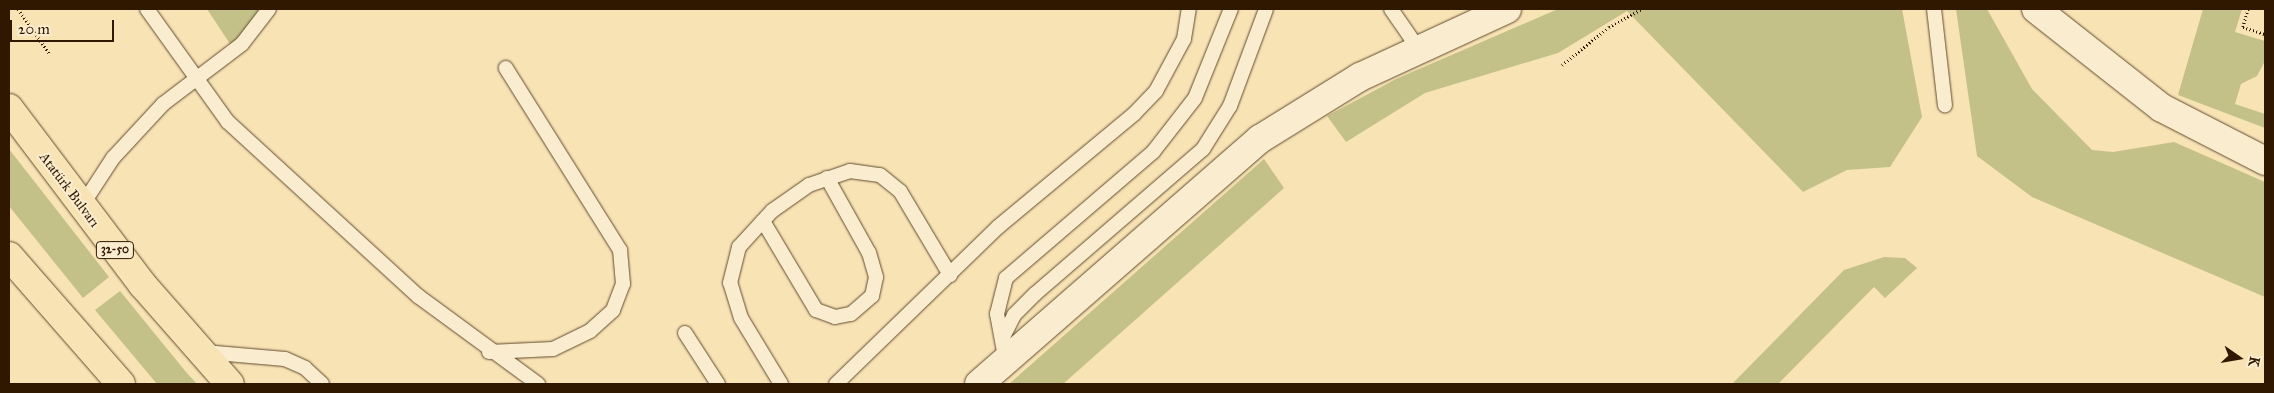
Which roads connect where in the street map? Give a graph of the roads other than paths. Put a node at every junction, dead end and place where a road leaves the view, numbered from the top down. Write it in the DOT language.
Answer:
graph roads {
  1 [pos="147,9"];
  2 [pos="269,9"];
  3 [pos="1189,9"];
  4 [pos="1231,9"];
  5 [pos="1266,9"];
  6 [pos="1391,9"];
  7 [pos="1934,9"];
  8 [pos="2036,9"];
  9 [pos="1488,12"];
  10 [pos="1418,48"];
  11 [pos="506,68"];
  12 [pos="197,79"];
  13 [pos="1945,105"];
  14 [pos="9,108"];
  15 [pos="2265,161"];
  16 [pos="827,178"];
  17 [pos="81,207"];
  18 [pos="763,222"];
  19 [pos="9,256"];
  20 [pos="950,275"];
  21 [pos="685,333"];
  22 [pos="1004,348"];
  23 [pos="202,352"];
  24 [pos="489,352"];
  25 [pos="121,384"];
  26 [pos="230,384"];
  27 [pos="322,384"];
  28 [pos="538,384"];
  29 [pos="718,384"];
  30 [pos="781,384"];
  31 [pos="836,384"];
  32 [pos="979,384"];
  1 -- 12 [label="lane"];
  2 -- 12 [label="lane"];
  3 -- 20 [label="lane"];
  4 -- 22 [label="lane"];
  5 -- 22 [label="lane"];
  6 -- 10 [label="lane"];
  7 -- 13 [label="lane"];
  8 -- 15 [label="street"];
  9 -- 10 [label="street"];
  10 -- 22 [label="street"];
  11 -- 24 [label="lane"];
  12 -- 17 [label="lane"];
  12 -- 24 [label="lane"];
  14 -- 17 [label="main road, Atatürk Bulvarı / 32-50"];
  16 -- 18 [label="lane"];
  16 -- 18 [label="lane"];
  16 -- 20 [label="lane"];
  17 -- 23 [label="main road, Atatürk Bulvarı / 32-50"];
  18 -- 30 [label="lane"];
  19 -- 25 [label="main road"];
  20 -- 31 [label="lane"];
  21 -- 29 [label="lane"];
  22 -- 32 [label="street"];
  23 -- 26 [label="main road, Atatürk Bulvarı / 32-50"];
  23 -- 27 [label="lane"];
  24 -- 28 [label="lane"];
}
